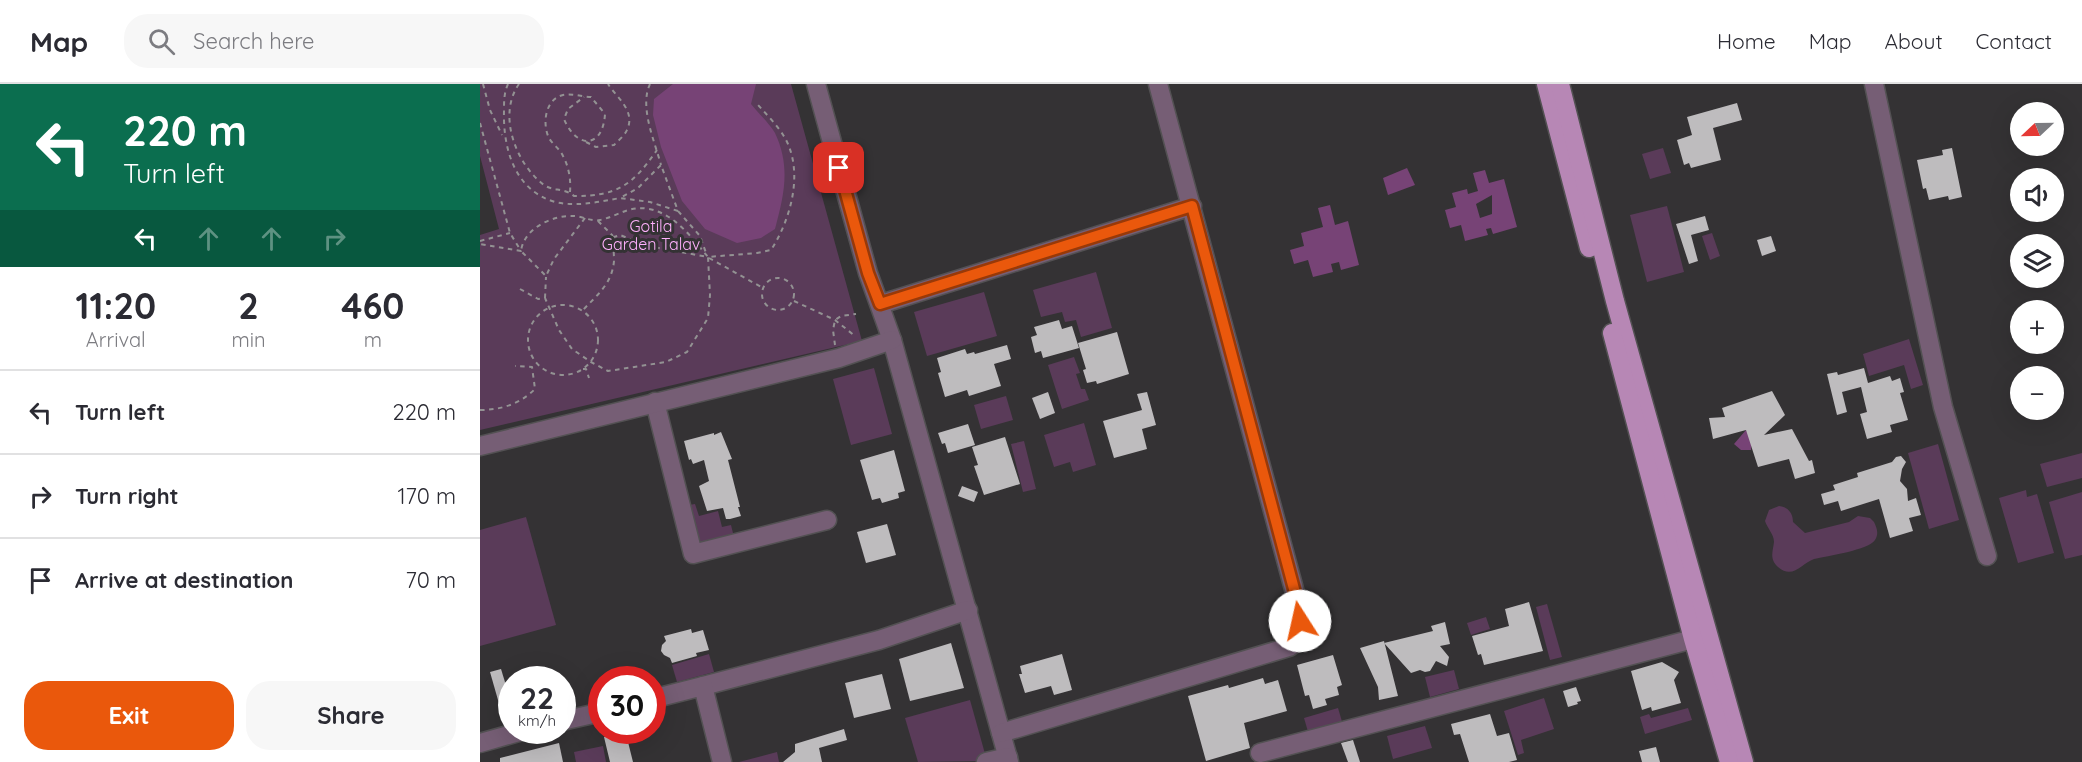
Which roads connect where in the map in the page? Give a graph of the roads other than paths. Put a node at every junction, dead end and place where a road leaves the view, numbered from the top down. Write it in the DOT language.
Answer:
graph roads {
  1 [pos="816,84"];
  2 [pos="1158,84"];
  3 [pos="1546,84"];
  4 [pos="1560,84"];
  5 [pos="1874,84"];
  6 [pos="1192,206"];
  7 [pos="880,304"];
  8 [pos="892,340"];
  9 [pos="654,402"];
  10 [pos="480,446"];
  11 [pos="827,520"];
  12 [pos="1987,556"];
  13 [pos="968,610"];
  14 [pos="1694,639"];
  15 [pos="703,686"];
  16 [pos="666,695"];
  17 [pos="1001,733"];
  18 [pos="498,738"];
  19 [pos="480,743"];
  20 [pos="1260,753"];
  21 [pos="1009,760"];
  22 [pos="722,762"];
  23 [pos="986,762"];
  24 [pos="1729,762"];
  25 [pos="1744,762"];
  1 -- 7 [label="street"];
  2 -- 6 [label="street"];
  3 -- 14 [label="main road"];
  4 -- 25 [label="main road"];
  5 -- 12 [label="street"];
  6 -- 7 [label="street"];
  6 -- 17 [label="street"];
  7 -- 8 [label="street"];
  8 -- 9 [label="street"];
  8 -- 13 [label="street"];
  9 -- 10 [label="street"];
  9 -- 11 [label="street"];
  13 -- 15 [label="street"];
  13 -- 17 [label="street"];
  14 -- 20 [label="street"];
  14 -- 24 [label="main road"];
  15 -- 16 [label="street"];
  15 -- 22 [label="street"];
  17 -- 21 [label="street"];
  18 -- 19 [label="street"];
  21 -- 23 [label="street"];
}
